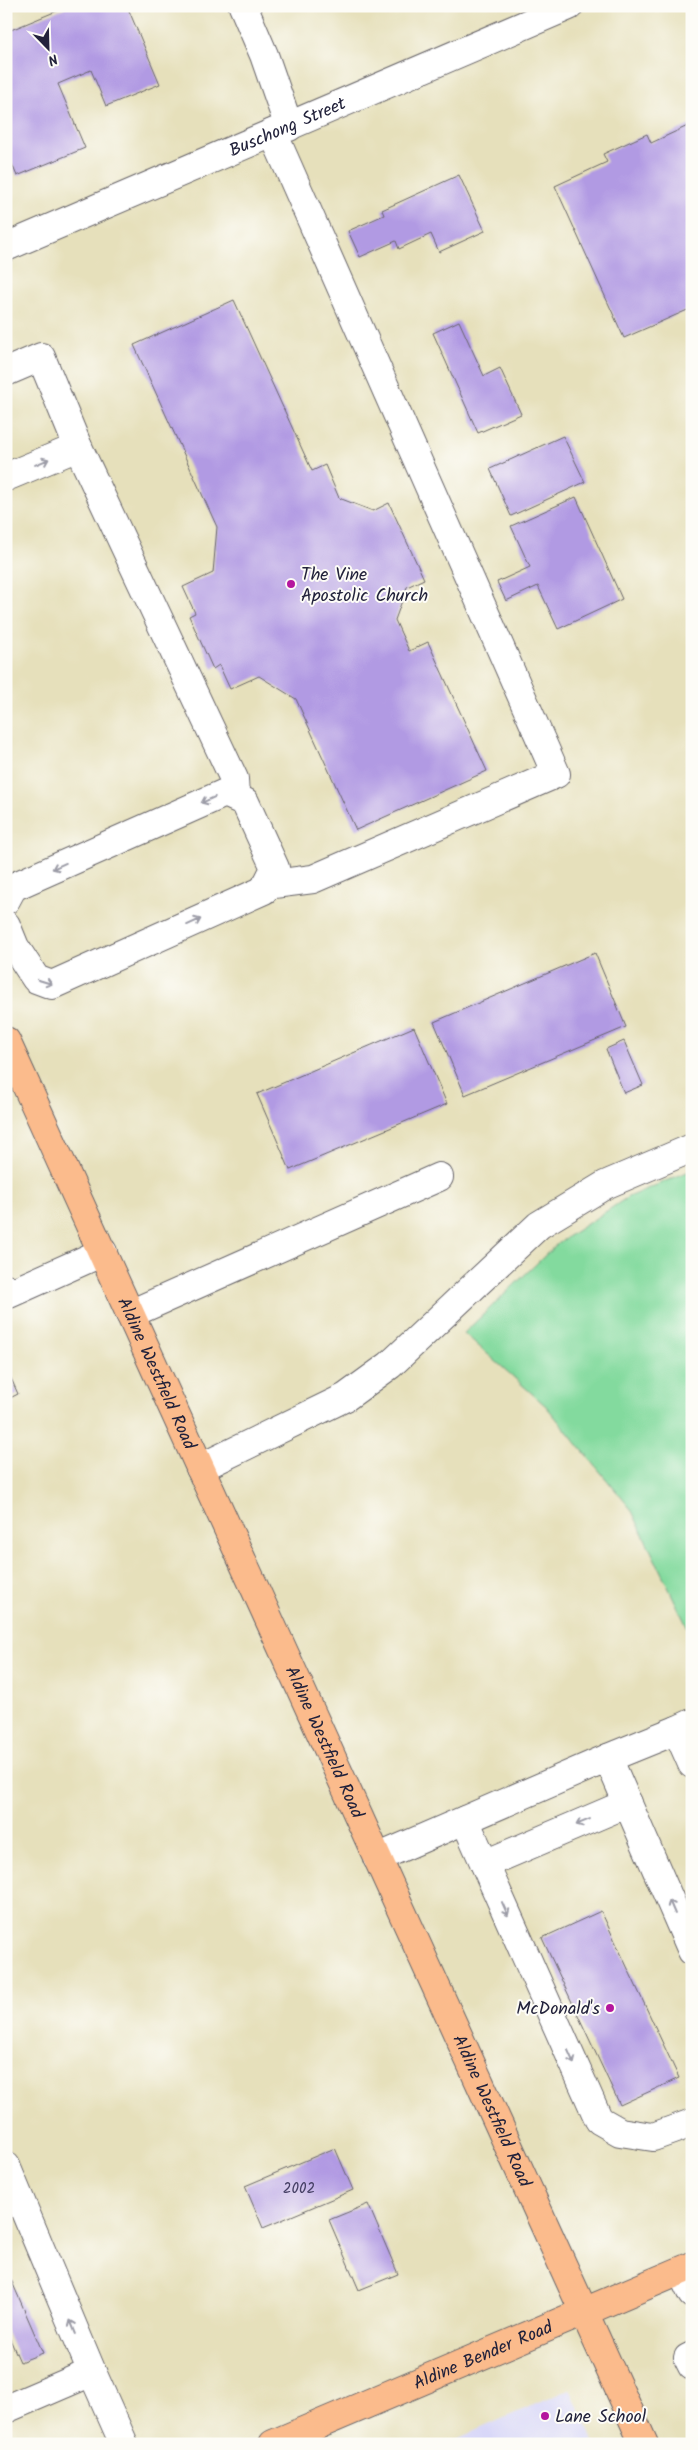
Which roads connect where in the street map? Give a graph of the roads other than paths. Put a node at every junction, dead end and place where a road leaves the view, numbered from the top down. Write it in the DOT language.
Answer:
graph roads {
  1 [pos="243,6"];
  2 [pos="570,6"];
  3 [pos="281,130"];
  4 [pos="6,247"];
  5 [pos="6,372"];
  6 [pos="78,447"];
  7 [pos="6,477"];
  8 [pos="235,797"];
  9 [pos="266,885"];
  10 [pos="6,900"];
  11 [pos="9,941"];
  12 [pos="6,1041"];
  13 [pos="692,1148"];
  14 [pos="439,1177"];
  15 [pos="102,1252"];
  16 [pos="6,1288"];
  17 [pos="130,1314"];
  18 [pos="200,1468"];
  19 [pos="684,1726"];
  20 [pos="608,1758"];
  21 [pos="692,1764"];
  22 [pos="628,1803"];
  23 [pos="465,1820"];
  24 [pos="378,1858"];
  25 [pos="485,1864"];
  26 [pos="692,1951"];
  27 [pos="692,2123"];
  28 [pos="6,2166"];
  29 [pos="688,2277"];
  30 [pos="584,2311"];
  31 [pos="692,2356"];
  32 [pos="692,2366"];
  33 [pos="92,2372"];
  34 [pos="6,2409"];
  35 [pos="124,2444"];
  36 [pos="274,2444"];
  37 [pos="644,2444"];
  1 -- 3 [label="street"];
  2 -- 3 [label="street, Buschong Street"];
  3 -- 4 [label="street, Buschong Street"];
  3 -- 9 [label="street"];
  5 -- 6 [label="street"];
  7 -- 6 [label="street, one-way"];
  6 -- 8 [label="street"];
  8 -- 9 [label="street"];
  8 -- 10 [label="street, one-way"];
  11 -- 9 [label="street, one-way"];
  12 -- 15 [label="main road, Aldine Westfield Road"];
  13 -- 18 [label="street"];
  14 -- 17 [label="street"];
  15 -- 16 [label="street"];
  15 -- 17 [label="main road, Aldine Westfield Road"];
  17 -- 18 [label="main road, Aldine Westfield Road"];
  18 -- 24 [label="main road, Aldine Westfield Road"];
  19 -- 20 [label="street"];
  19 -- 21 [label="street"];
  20 -- 22 [label="street"];
  20 -- 23 [label="street"];
  22 -- 25 [label="street, one-way"];
  26 -- 22 [label="street, one-way"];
  23 -- 24 [label="street"];
  23 -- 25 [label="street"];
  24 -- 30 [label="main road, Aldine Westfield Road"];
  25 -- 27 [label="street, one-way"];
  33 -- 28 [label="street, one-way"];
  29 -- 30 [label="main road, Aldine Bender Road"];
  30 -- 36 [label="main road, Aldine Bender Road"];
  30 -- 37 [label="main road, Aldine Westfield Road"];
  31 -- 32 [label="street"];
  33 -- 34 [label="street"];
  33 -- 35 [label="street"];
}
